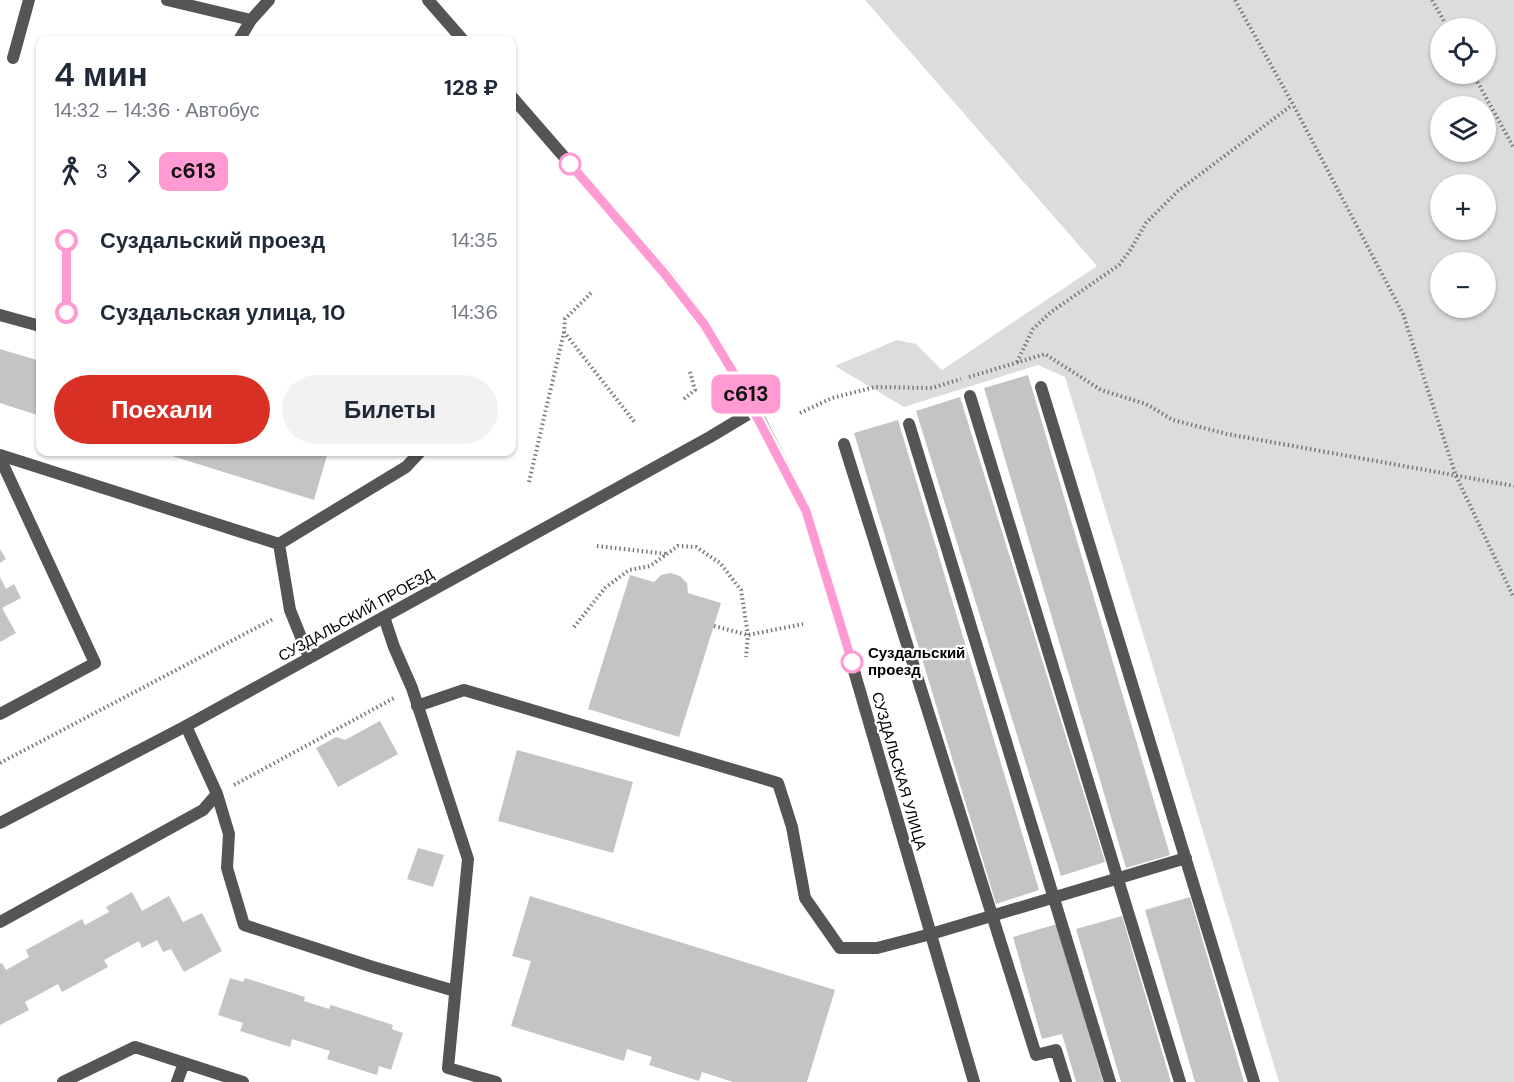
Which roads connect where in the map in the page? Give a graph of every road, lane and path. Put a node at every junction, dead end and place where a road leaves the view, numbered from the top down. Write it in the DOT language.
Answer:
graph roads {
  1 [pos="29,0"];
  2 [pos="167,0"];
  3 [pos="268,0"];
  4 [pos="428,0"];
  5 [pos="1235,0"];
  6 [pos="1432,0"];
  7 [pos="1442,18"];
  8 [pos="251,20"];
  9 [pos="241,36"];
  10 [pos="460,36"];
  11 [pos="13,58"];
  12 [pos="1479,84"];
  13 [pos="516,102"];
  14 [pos="1293,104"];
  15 [pos="1514,148"];
  16 [pos="591,293"];
  17 [pos="0,315"];
  18 [pos="36,325"];
  19 [pos="564,332"];
  20 [pos="1017,362"];
  21 [pos="690,372"];
  22 [pos="1041,387"];
  23 [pos="970,396"];
  24 [pos="684,399"];
  25 [pos="755,410"];
  26 [pos="800,413"];
  27 [pos="636,424"];
  28 [pos="909,424"];
  29 [pos="844,444"];
  30 [pos="416,456"];
  31 [pos="0,457"];
  32 [pos="1456,476"];
  33 [pos="529,482"];
  34 [pos="1514,486"];
  35 [pos="279,544"];
  36 [pos="597,546"];
  37 [pos="667,554"];
  38 [pos="1514,598"];
  39 [pos="290,610"];
  40 [pos="384,617"];
  41 [pos="803,624"];
  42 [pos="714,626"];
  43 [pos="574,627"];
  44 [pos="748,635"];
  45 [pos="309,657"];
  46 [pos="746,657"];
  47 [pos="412,688"];
  48 [pos="417,706"];
  49 [pos="0,714"];
  50 [pos="186,726"];
  51 [pos="0,764"];
  52 [pos="217,794"];
  53 [pos="0,823"];
  54 [pos="1186,858"];
  55 [pos="1117,878"];
  56 [pos="1054,898"];
  57 [pos="993,917"];
  58 [pos="0,922"];
  59 [pos="931,934"];
  60 [pos="455,992"];
  61 [pos="184,1063"];
  62 [pos="63,1082"];
  63 [pos="177,1082"];
  64 [pos="243,1082"];
  65 [pos="496,1082"];
  66 [pos="974,1082"];
  67 [pos="1066,1082"];
  68 [pos="1110,1082"];
  69 [pos="1180,1082"];
  70 [pos="1254,1082"];
  1 -- 11 [label="street"];
  2 -- 8 [label="street"];
  3 -- 8 [label="street"];
  4 -- 10 [label="street"];
  5 -- 14 [label="path"];
  6 -- 7 [label="path"];
  8 -- 9 [label="street"];
  12 -- 15 [label="path"];
  13 -- 25 [label="street, СУЗДАЛЬСКАЯ УЛИЦА"];
  14 -- 20 [label="path"];
  14 -- 32 [label="path"];
  16 -- 19 [label="path"];
  17 -- 18 [label="street"];
  19 -- 27 [label="path"];
  19 -- 33 [label="path"];
  20 -- 26 [label="path"];
  20 -- 32 [label="path"];
  21 -- 24 [label="path"];
  22 -- 54 [label="street"];
  23 -- 55 [label="street"];
  25 -- 40 [label="street, СУЗДАЛЬСКИЙ ПРОЕЗД"];
  25 -- 59 [label="street, СУЗДАЛЬСКАЯ УЛИЦА"];
  28 -- 56 [label="street"];
  29 -- 57 [label="street"];
  30 -- 35 [label="street"];
  31 -- 35 [label="street"];
  31 -- 49 [label="street"];
  32 -- 34 [label="path"];
  32 -- 38 [label="path"];
  35 -- 39 [label="street"];
  36 -- 37 [label="path"];
  37 -- 43 [label="path"];
  37 -- 44 [label="path"];
  39 -- 45 [label="street"];
  39 -- 51 [label="path"];
  40 -- 45 [label="street, СУЗДАЛЬСКИЙ ПРОЕЗД"];
  40 -- 47 [label="street"];
  41 -- 44 [label="path"];
  42 -- 44 [label="path"];
  44 -- 46 [label="path"];
  45 -- 50 [label="street, СУЗДАЛЬСКИЙ ПРОЕЗД"];
  47 -- 48 [label="street"];
  47 -- 52 [label="path"];
  48 -- 59 [label="street"];
  48 -- 60 [label="street"];
  50 -- 52 [label="street"];
  50 -- 53 [label="street, СУЗДАЛЬСКИЙ ПРОЕЗД"];
  52 -- 58 [label="street"];
  52 -- 60 [label="street"];
  54 -- 55 [label="street"];
  54 -- 70 [label="street"];
  55 -- 56 [label="street"];
  55 -- 69 [label="street"];
  56 -- 57 [label="street"];
  56 -- 68 [label="street"];
  57 -- 59 [label="street"];
  57 -- 67 [label="street"];
  59 -- 66 [label="street, СУЗДАЛЬСКАЯ УЛИЦА"];
  60 -- 65 [label="street"];
  61 -- 62 [label="street"];
  61 -- 63 [label="street"];
  61 -- 64 [label="street"];
}
